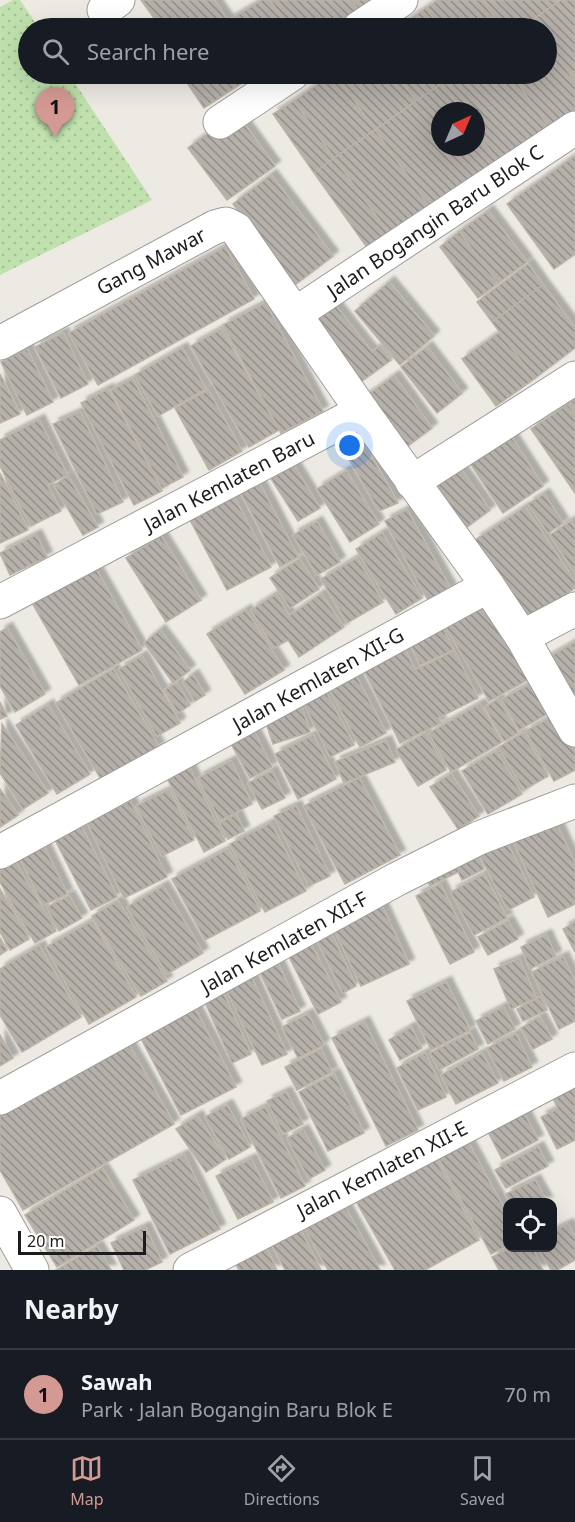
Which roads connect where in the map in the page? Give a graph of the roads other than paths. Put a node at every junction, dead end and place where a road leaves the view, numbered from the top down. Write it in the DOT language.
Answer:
graph roads {
  1 [pos="401,0"];
  2 [pos="374,18"];
  3 [pos="277,84"];
  4 [pos="220,122"];
  5 [pos="575,128"];
  6 [pos="295,314"];
  7 [pos="0,343"];
  8 [pos="575,378"];
  9 [pos="362,411"];
  10 [pos="412,482"];
  11 [pos="488,586"];
  12 [pos="0,602"];
  13 [pos="575,609"];
  14 [pos="522,637"];
  15 [pos="575,730"];
  16 [pos="575,801"];
  17 [pos="0,852"];
  18 [pos="575,1069"];
  19 [pos="0,1098"];
  20 [pos="0,1213"];
  21 [pos="32,1270"];
  22 [pos="190,1270"];
  1 -- 2 [label="street"];
  3 -- 4 [label="street"];
  5 -- 6 [label="street, Jalan Bogangin Baru Blok C"];
  6 -- 7 [label="street, Gang Mawar"];
  6 -- 9 [label="street, Gang Mawar"];
  8 -- 10 [label="street"];
  9 -- 10 [label="street"];
  9 -- 12 [label="street, Jalan Kemlaten Baru"];
  10 -- 11 [label="street"];
  11 -- 14 [label="street"];
  11 -- 17 [label="street, Jalan Kemlaten XII-G"];
  13 -- 14 [label="street"];
  14 -- 15 [label="street"];
  16 -- 19 [label="street, Jalan Kemlaten XII-F"];
  18 -- 22 [label="street, Jalan Kemlaten XII-E"];
  20 -- 21 [label="street"];
}
